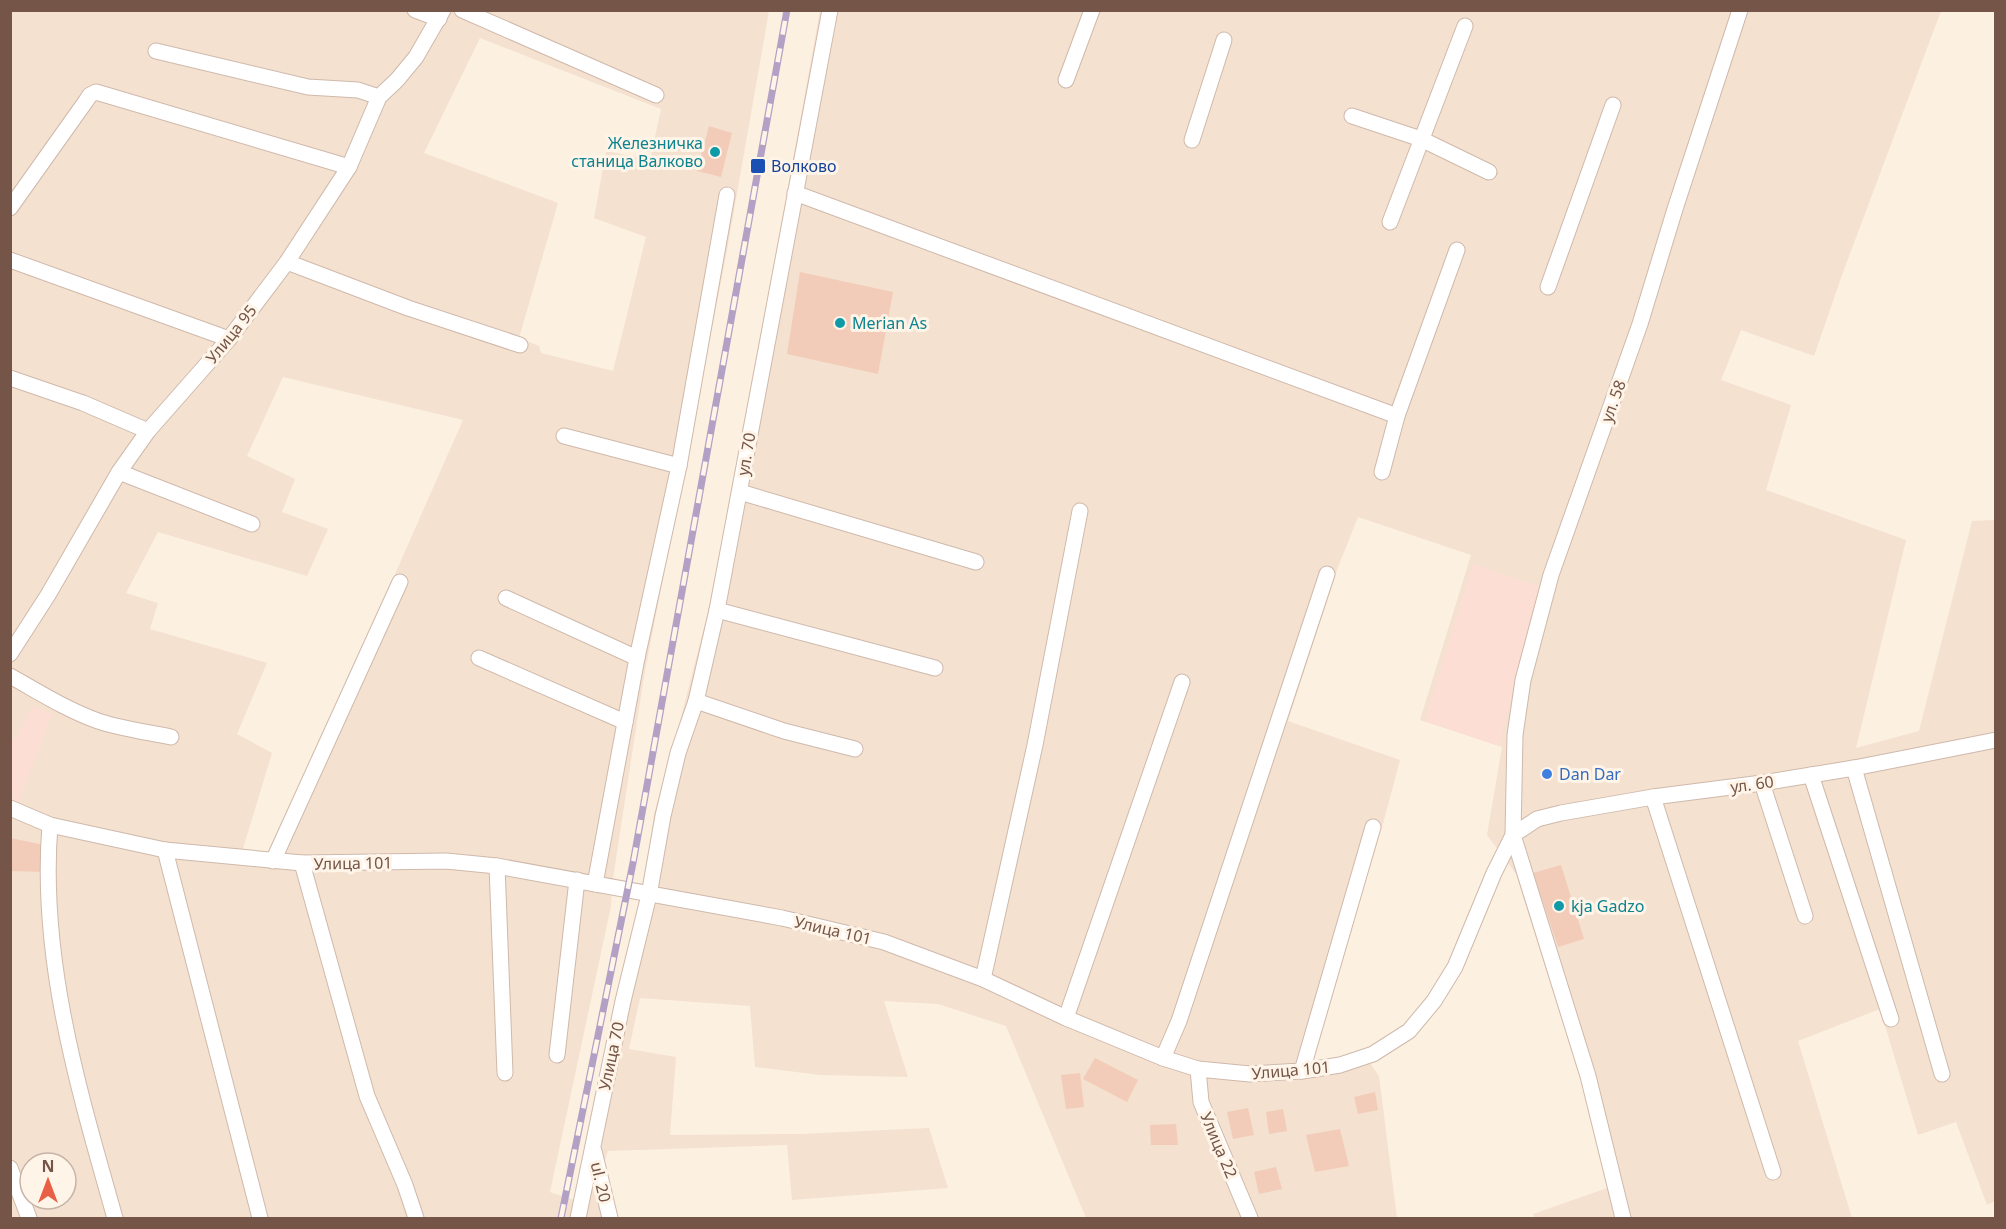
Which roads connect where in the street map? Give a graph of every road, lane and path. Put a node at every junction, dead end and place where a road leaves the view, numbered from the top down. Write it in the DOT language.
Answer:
graph roads {
  1 [pos="415,10"];
  2 [pos="462,10"];
  3 [pos="830,10"];
  4 [pos="1092,10"];
  5 [pos="1740,10"];
  6 [pos="441,15"];
  7 [pos="1465,26"];
  8 [pos="1224,40"];
  9 [pos="156,51"];
  10 [pos="1066,80"];
  11 [pos="656,94"];
  12 [pos="379,97"];
  13 [pos="1613,105"];
  14 [pos="1352,116"];
  15 [pos="1192,140"];
  16 [pos="1421,140"];
  17 [pos="349,167"];
  18 [pos="1489,172"];
  19 [pos="795,193"];
  20 [pos="727,195"];
  21 [pos="10,207"];
  22 [pos="1390,222"];
  23 [pos="1457,250"];
  24 [pos="10,260"];
  25 [pos="287,262"];
  26 [pos="1548,287"];
  27 [pos="229,339"];
  28 [pos="520,345"];
  29 [pos="10,378"];
  30 [pos="1397,416"];
  31 [pos="148,431"];
  32 [pos="564,435"];
  33 [pos="679,466"];
  34 [pos="1382,471"];
  35 [pos="119,472"];
  36 [pos="740,492"];
  37 [pos="1080,511"];
  38 [pos="252,524"];
  39 [pos="976,562"];
  40 [pos="1328,574"];
  41 [pos="400,582"];
  42 [pos="506,598"];
  43 [pos="717,610"];
  44 [pos="10,654"];
  45 [pos="479,658"];
  46 [pos="637,658"];
  47 [pos="935,668"];
  48 [pos="10,676"];
  49 [pos="1182,682"];
  50 [pos="696,700"];
  51 [pos="625,722"];
  52 [pos="171,736"];
  53 [pos="1995,740"];
  54 [pos="855,749"];
  55 [pos="1854,768"];
  56 [pos="1810,774"];
  57 [pos="1762,783"];
  58 [pos="1653,797"];
  59 [pos="10,808"];
  60 [pos="50,825"];
  61 [pos="1373,827"];
  62 [pos="1513,835"];
  63 [pos="165,850"];
  64 [pos="273,861"];
  65 [pos="302,863"];
  66 [pos="496,866"];
  67 [pos="578,880"];
  68 [pos="595,884"];
  69 [pos="649,895"];
  70 [pos="1805,916"];
  71 [pos="983,980"];
  72 [pos="1066,1018"];
  73 [pos="1891,1019"];
  74 [pos="557,1055"];
  75 [pos="1163,1058"];
  76 [pos="1198,1070"];
  77 [pos="1302,1071"];
  78 [pos="505,1072"];
  79 [pos="1942,1074"];
  80 [pos="592,1145"];
  81 [pos="10,1168"];
  82 [pos="1773,1172"];
  83 [pos="14,1186"];
  84 [pos="28,1218"];
  85 [pos="115,1218"];
  86 [pos="260,1218"];
  87 [pos="416,1218"];
  88 [pos="578,1218"];
  89 [pos="610,1218"];
  90 [pos="1250,1218"];
  91 [pos="1623,1218"];
  1 -- 6 [label="street"];
  2 -- 11 [label="street"];
  3 -- 19 [label="street, ул. 70"];
  4 -- 10 [label="street"];
  5 -- 62 [label="street, ул. 58"];
  6 -- 12 [label="street, Улица 95"];
  7 -- 16 [label="street"];
  8 -- 15 [label="street"];
  9 -- 12 [label="street"];
  12 -- 17 [label="street, Улица 95"];
  13 -- 26 [label="street"];
  14 -- 16 [label="street"];
  16 -- 18 [label="street"];
  16 -- 22 [label="street"];
  17 -- 21 [label="street"];
  17 -- 25 [label="street, Улица 95"];
  19 -- 30 [label="street"];
  19 -- 36 [label="street, ул. 70"];
  20 -- 33 [label="street"];
  23 -- 30 [label="street"];
  24 -- 27 [label="street"];
  25 -- 27 [label="street, Улица 95"];
  25 -- 28 [label="street"];
  27 -- 31 [label="street, Улица 95"];
  29 -- 31 [label="street"];
  30 -- 34 [label="street"];
  31 -- 35 [label="street, Улица 95"];
  32 -- 33 [label="street"];
  33 -- 46 [label="street"];
  35 -- 38 [label="street"];
  35 -- 44 [label="street, Улица 95"];
  36 -- 39 [label="street"];
  36 -- 43 [label="street, ул. 70"];
  37 -- 71 [label="street"];
  40 -- 75 [label="street"];
  41 -- 64 [label="street"];
  42 -- 46 [label="street"];
  43 -- 47 [label="street"];
  43 -- 50 [label="street, ул. 70"];
  45 -- 51 [label="street"];
  46 -- 51 [label="street"];
  48 -- 52 [label="street"];
  49 -- 72 [label="street"];
  50 -- 54 [label="street"];
  50 -- 69 [label="street, ул. 70"];
  51 -- 68 [label="street"];
  53 -- 55 [label="street, ул. 60"];
  55 -- 56 [label="street, ул. 60"];
  55 -- 79 [label="street"];
  56 -- 57 [label="street, ул. 60"];
  56 -- 73 [label="street"];
  57 -- 58 [label="street, ул. 60"];
  57 -- 70 [label="street"];
  58 -- 62 [label="street, ул. 60"];
  58 -- 82 [label="street"];
  59 -- 60 [label="street, Улица 101"];
  60 -- 63 [label="street, Улица 101"];
  60 -- 85 [label="street"];
  61 -- 77 [label="street"];
  62 -- 77 [label="street, Улица 101"];
  62 -- 91 [label="street"];
  63 -- 64 [label="street, Улица 101"];
  63 -- 86 [label="street"];
  64 -- 65 [label="street, Улица 101"];
  65 -- 66 [label="street, Улица 101"];
  65 -- 87 [label="street"];
  66 -- 67 [label="street, Улица 101"];
  66 -- 78 [label="street"];
  67 -- 68 [label="street, Улица 101"];
  67 -- 74 [label="street"];
  68 -- 69 [label="street, Улица 101"];
  69 -- 71 [label="street, Улица 101"];
  69 -- 80 [label="street, Улица 70"];
  71 -- 72 [label="street, Улица 101"];
  72 -- 75 [label="street, Улица 101"];
  75 -- 76 [label="street, Улица 101"];
  76 -- 77 [label="street, Улица 101"];
  76 -- 90 [label="street, Улица 22"];
  80 -- 88 [label="street, Улица 70"];
  80 -- 89 [label="street, ul. 20"];
  81 -- 83 [label="street"];
  83 -- 84 [label="street"];
}
